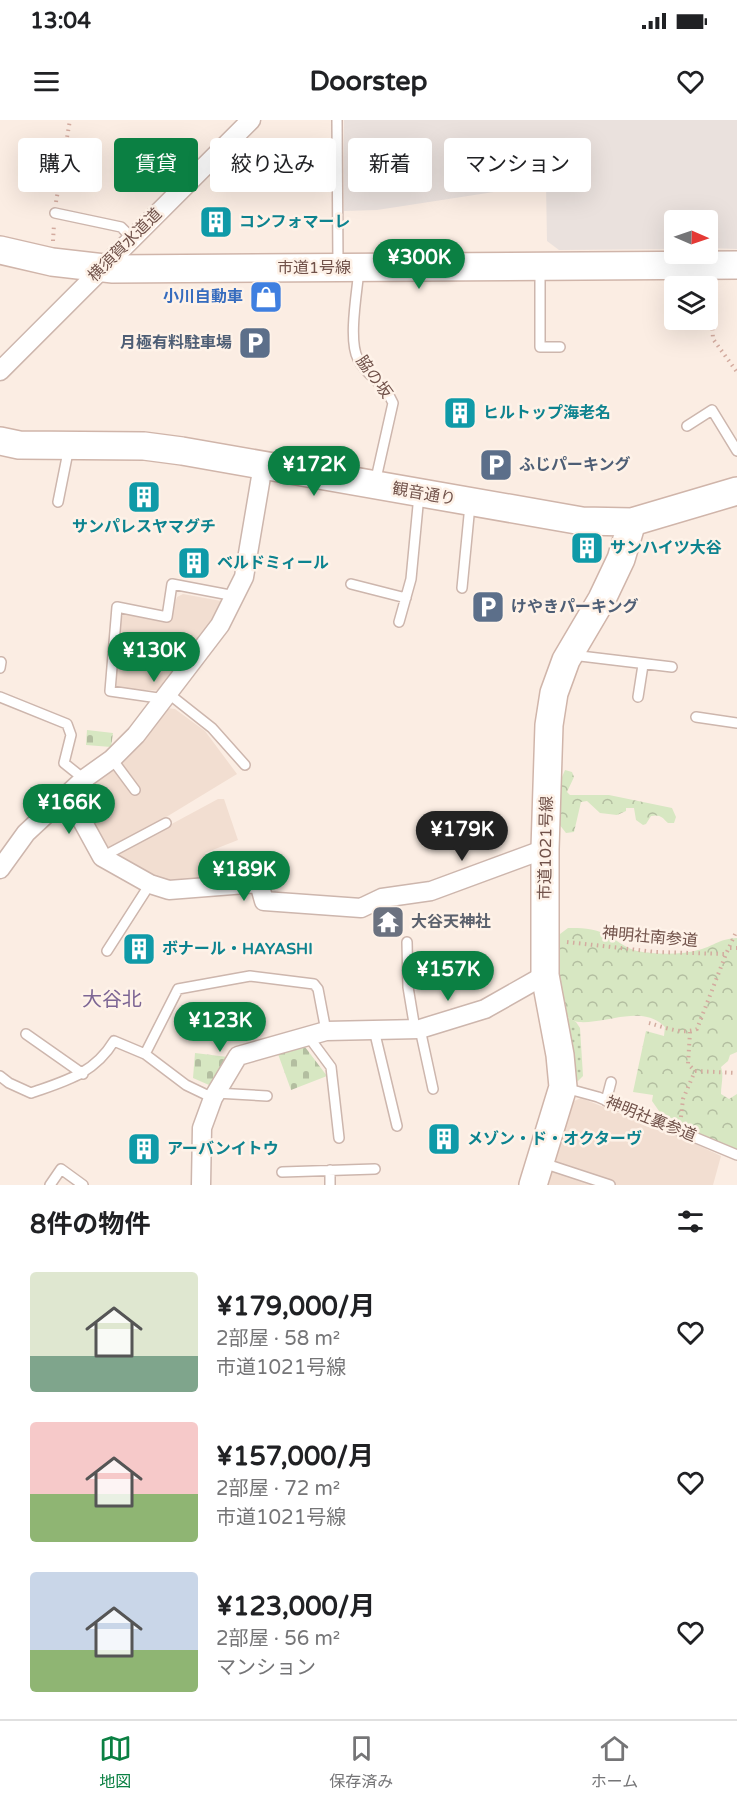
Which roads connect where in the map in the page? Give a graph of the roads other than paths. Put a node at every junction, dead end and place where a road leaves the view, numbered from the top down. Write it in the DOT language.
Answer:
graph roads {
  1 [pos="251,120"];
  2 [pos="337,120"];
  3 [pos="55,213"];
  4 [pos="132,238"];
  5 [pos="0,250"];
  6 [pos="737,265"];
  7 [pos="540,267"];
  8 [pos="103,268"];
  9 [pos="348,268"];
  10 [pos="561,346"];
  11 [pos="0,371"];
  12 [pos="687,426"];
  13 [pos="0,441"];
  14 [pos="69,445"];
  15 [pos="737,451"];
  16 [pos="263,465"];
  17 [pos="374,485"];
  18 [pos="737,490"];
  19 [pos="419,493"];
  20 [pos="58,502"];
  21 [pos="470,502"];
  22 [pos="632,522"];
  23 [pos="351,584"];
  24 [pos="462,588"];
  25 [pos="235,596"];
  26 [pos="406,598"];
  27 [pos="399,622"];
  28 [pos="569,654"];
  29 [pos="643,664"];
  30 [pos="672,667"];
  31 [pos="167,696"];
  32 [pos="0,697"];
  33 [pos="638,697"];
  34 [pos="696,717"];
  35 [pos="737,723"];
  36 [pos="112,759"];
  37 [pos="245,765"];
  38 [pos="84,779"];
  39 [pos="135,790"];
  40 [pos="68,795"];
  41 [pos="166,823"];
  42 [pos="546,849"];
  43 [pos="102,857"];
  44 [pos="0,869"];
  45 [pos="150,884"];
  46 [pos="407,942"];
  47 [pos="106,951"];
  48 [pos="428,967"];
  49 [pos="408,970"];
  50 [pos="544,975"];
  51 [pos="418,1029"];
  52 [pos="374,1030"];
  53 [pos="317,1033"];
  54 [pos="26,1034"];
  55 [pos="145,1054"];
  56 [pos="83,1074"];
  57 [pos="0,1076"];
  58 [pos="611,1082"];
  59 [pos="563,1087"];
  60 [pos="433,1089"];
  61 [pos="215,1096"];
  62 [pos="267,1096"];
  63 [pos="606,1101"];
  64 [pos="397,1126"];
  65 [pos="339,1138"];
  66 [pos="737,1155"];
  67 [pos="375,1169"];
  68 [pos="330,1170"];
  69 [pos="282,1172"];
  70 [pos="537,1174"];
  71 [pos="50,1185"];
  72 [pos="83,1185"];
  73 [pos="201,1185"];
  74 [pos="330,1185"];
  75 [pos="610,1185"];
  1 -- 4 [label="street, 横須賀水道道"];
  2 -- 9 [label="lane"];
  3 -- 4 [label="lane"];
  4 -- 8 [label="street, 横須賀水道道"];
  5 -- 8 [label="street, 市道1号線"];
  6 -- 7 [label="street, 市道1号線"];
  7 -- 9 [label="street, 市道1号線"];
  7 -- 10 [label="lane"];
  8 -- 9 [label="street, 市道1号線"];
  8 -- 11 [label="street, 横須賀水道道"];
  9 -- 17 [label="lane, 脇の坂"];
  12 -- 15 [label="lane"];
  13 -- 14 [label="street, 観音通り"];
  14 -- 16 [label="street, 観音通り"];
  14 -- 20 [label="lane"];
  16 -- 17 [label="street, 観音通り"];
  16 -- 25 [label="street"];
  17 -- 19 [label="street, 観音通り"];
  18 -- 22 [label="street, 観音通り"];
  19 -- 21 [label="street, 観音通り"];
  19 -- 26 [label="lane"];
  21 -- 22 [label="street, 観音通り"];
  21 -- 24 [label="lane"];
  22 -- 28 [label="street, 市道1021号線"];
  23 -- 26 [label="lane"];
  25 -- 31 [label="street"];
  25 -- 31 [label="lane"];
  26 -- 27 [label="lane"];
  28 -- 29 [label="lane"];
  28 -- 42 [label="street, 市道1021号線"];
  29 -- 30 [label="lane"];
  29 -- 33 [label="lane"];
  31 -- 36 [label="street"];
  31 -- 37 [label="lane"];
  32 -- 38 [label="lane"];
  34 -- 35 [label="lane"];
  36 -- 38 [label="street"];
  36 -- 39 [label="lane"];
  38 -- 40 [label="street"];
  40 -- 43 [label="street"];
  40 -- 44 [label="street"];
  41 -- 43 [label="lane"];
  42 -- 45 [label="street"];
  42 -- 50 [label="street, 市道1021号線"];
  43 -- 45 [label="street"];
  45 -- 47 [label="lane"];
  46 -- 49 [label="lane"];
  48 -- 49 [label="lane"];
  49 -- 51 [label="lane"];
  50 -- 51 [label="street"];
  50 -- 59 [label="street, 市道1021号線"];
  51 -- 52 [label="street"];
  51 -- 60 [label="lane"];
  52 -- 53 [label="street"];
  52 -- 64 [label="lane"];
  53 -- 55 [label="lane"];
  53 -- 61 [label="street"];
  53 -- 65 [label="lane"];
  54 -- 56 [label="lane"];
  55 -- 56 [label="lane"];
  55 -- 61 [label="lane"];
  56 -- 57 [label="lane"];
  58 -- 63 [label="lane"];
  59 -- 63 [label="lane, 神明社裏参道"];
  59 -- 70 [label="street, 市道1021号線"];
  61 -- 62 [label="lane"];
  61 -- 73 [label="street"];
  63 -- 66 [label="lane, 神明社裏参道"];
  67 -- 68 [label="lane"];
  68 -- 69 [label="lane"];
  68 -- 74 [label="lane"];
  70 -- 75 [label="lane"];
  71 -- 72 [label="lane"];
}
